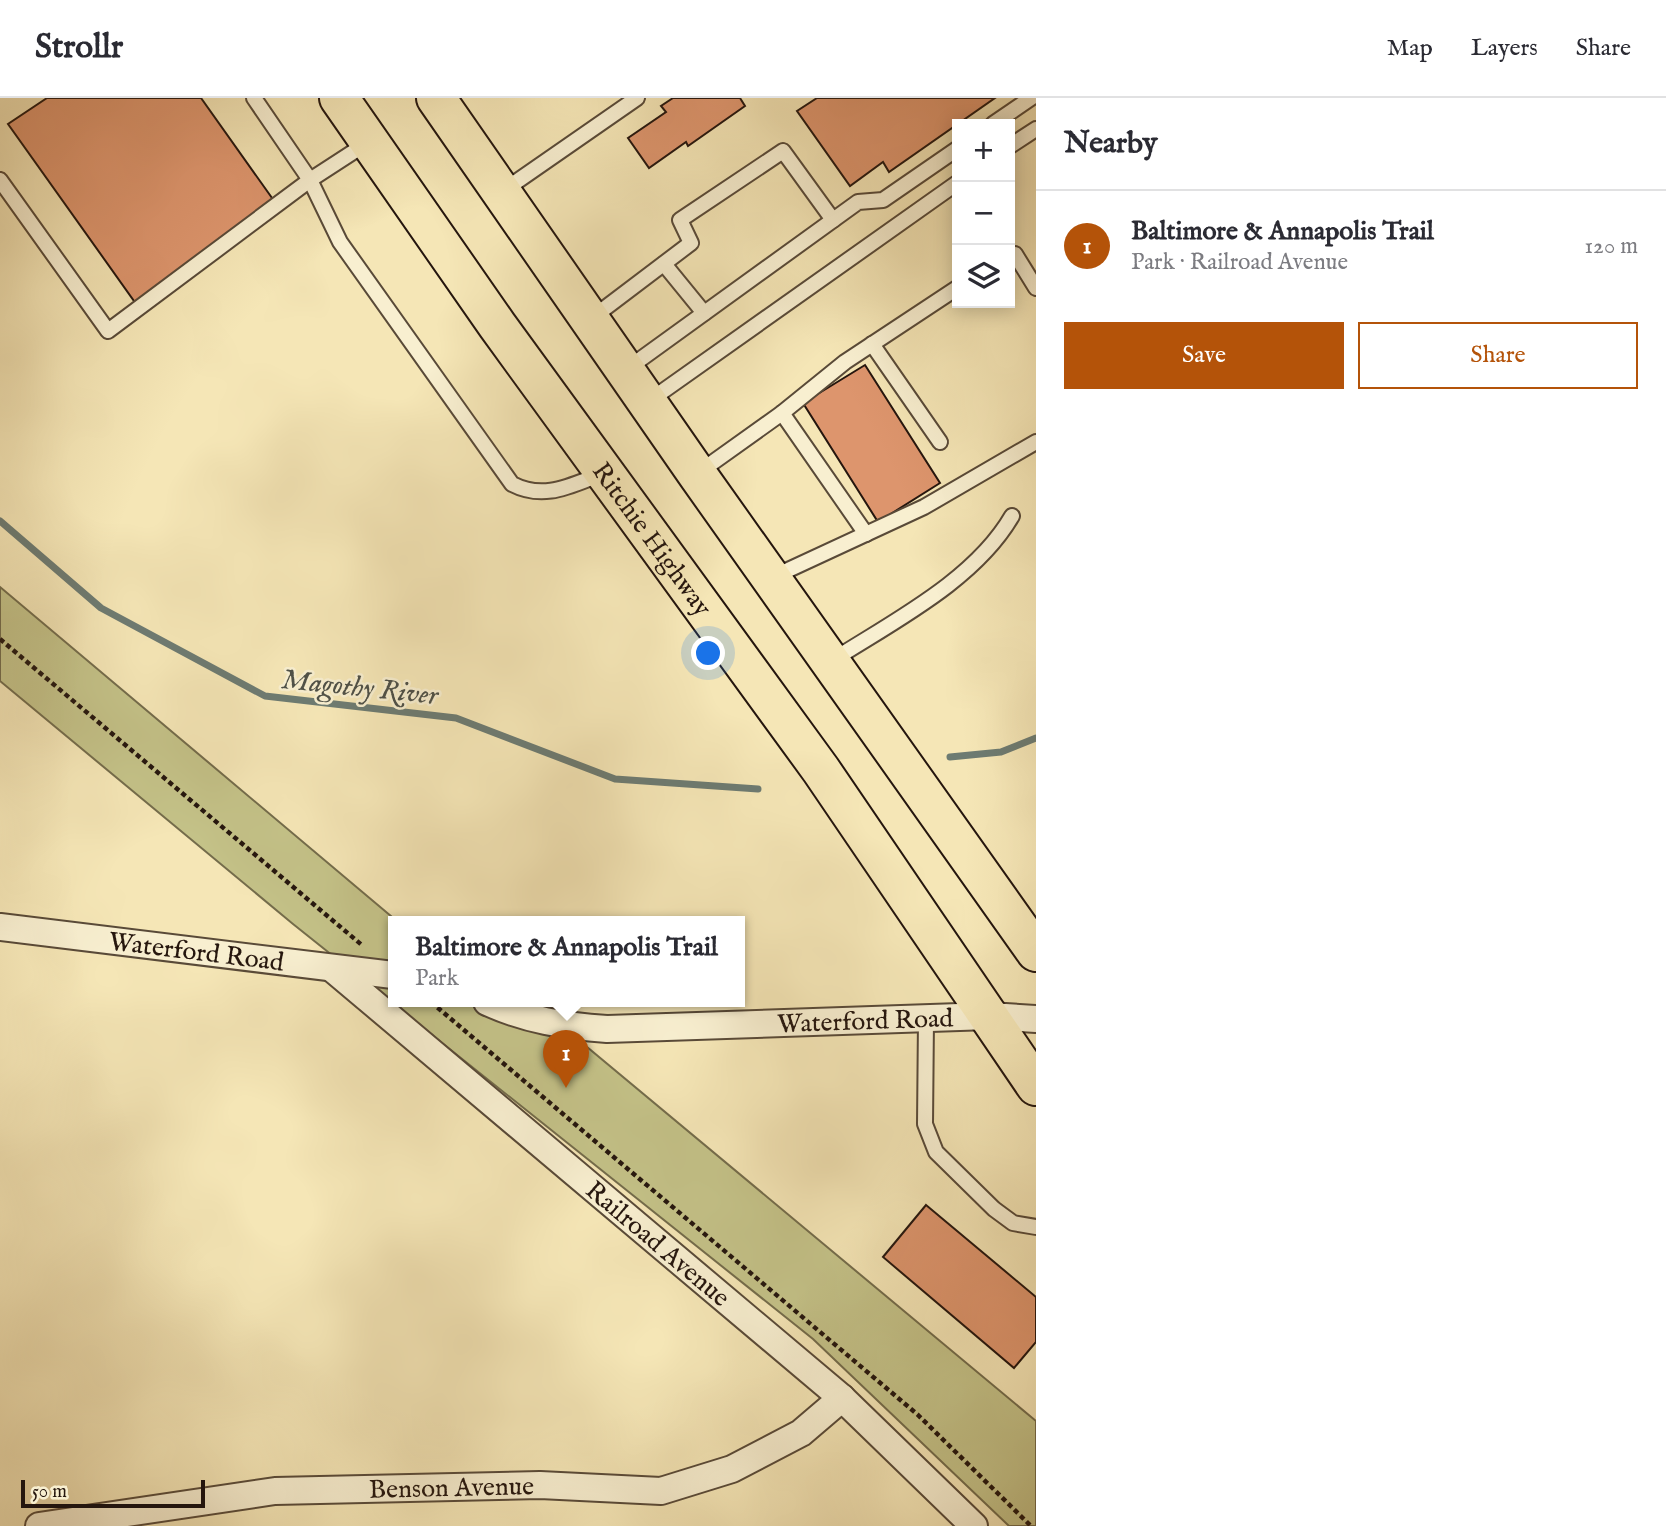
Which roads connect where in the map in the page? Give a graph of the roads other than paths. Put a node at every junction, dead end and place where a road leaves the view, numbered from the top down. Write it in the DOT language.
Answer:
graph roads {
  1 [pos="254,98"];
  2 [pos="339,98"];
  3 [pos="436,98"];
  4 [pos="636,98"];
  5 [pos="1031,98"];
  6 [pos="1000,119"];
  7 [pos="1036,129"];
  8 [pos="369,141"];
  9 [pos="1015,143"];
  10 [pos="952,152"];
  11 [pos="0,180"];
  12 [pos="310,180"];
  13 [pos="952,187"];
  14 [pos="502,191"];
  15 [pos="833,219"];
  16 [pos="1015,254"];
  17 [pos="664,264"];
  18 [pos="1036,288"];
  19 [pos="952,291"];
  20 [pos="704,313"];
  21 [pos="592,318"];
  22 [pos="872,344"];
  23 [pos="626,369"];
  24 [pos="649,401"];
  25 [pos="782,413"];
  26 [pos="940,442"];
  27 [pos="1036,442"];
  28 [pos="605,472"];
  29 [pos="697,474"];
  30 [pos="1012,516"];
  31 [pos="866,534"];
  32 [pos="772,577"];
  33 [pos="831,661"];
  34 [pos="0,927"];
  35 [pos="1036,952"];
  36 [pos="334,970"];
  37 [pos="388,975"];
  38 [pos="499,1007"];
  39 [pos="989,1016"];
  40 [pos="926,1019"];
  41 [pos="1036,1019"];
  42 [pos="1036,1086"];
  43 [pos="1036,1227"];
  44 [pos="842,1398"];
  45 [pos="39,1526"];
  46 [pos="974,1526"];
  1 -- 12 [label="lane"];
  2 -- 8 [label="main road, Ritchie Highway"];
  3 -- 14 [label="main road"];
  4 -- 14 [label="lane"];
  5 -- 6 [label="lane"];
  7 -- 9 [label="lane"];
  8 -- 12 [label="lane"];
  8 -- 28 [label="main road, Ritchie Highway"];
  10 -- 15 [label="lane"];
  11 -- 12 [label="lane"];
  12 -- 28 [label="lane"];
  13 -- 24 [label="lane"];
  14 -- 21 [label="main road"];
  15 -- 17 [label="lane"];
  15 -- 20 [label="lane"];
  16 -- 18 [label="lane"];
  17 -- 20 [label="lane"];
  17 -- 21 [label="lane"];
  19 -- 22 [label="lane"];
  20 -- 23 [label="lane"];
  21 -- 23 [label="main road"];
  22 -- 25 [label="lane"];
  22 -- 26 [label="lane"];
  23 -- 24 [label="main road"];
  24 -- 29 [label="main road"];
  25 -- 29 [label="lane"];
  25 -- 31 [label="lane"];
  27 -- 31 [label="lane"];
  28 -- 39 [label="main road, Ritchie Highway"];
  29 -- 32 [label="main road"];
  30 -- 33 [label="lane"];
  31 -- 32 [label="lane"];
  32 -- 33 [label="main road"];
  33 -- 35 [label="main road"];
  34 -- 36 [label="street, Waterford Road"];
  36 -- 37 [label="street, Waterford Road"];
  36 -- 44 [label="street, Railroad Avenue"];
  38 -- 40 [label="street, Waterford Road"];
  39 -- 40 [label="street, Waterford Road"];
  39 -- 41 [label="street, Waterford Road"];
  39 -- 42 [label="main road, Ritchie Highway"];
  40 -- 43 [label="lane"];
  44 -- 45 [label="street, Benson Avenue"];
  44 -- 46 [label="street, Railroad Avenue"];
}
